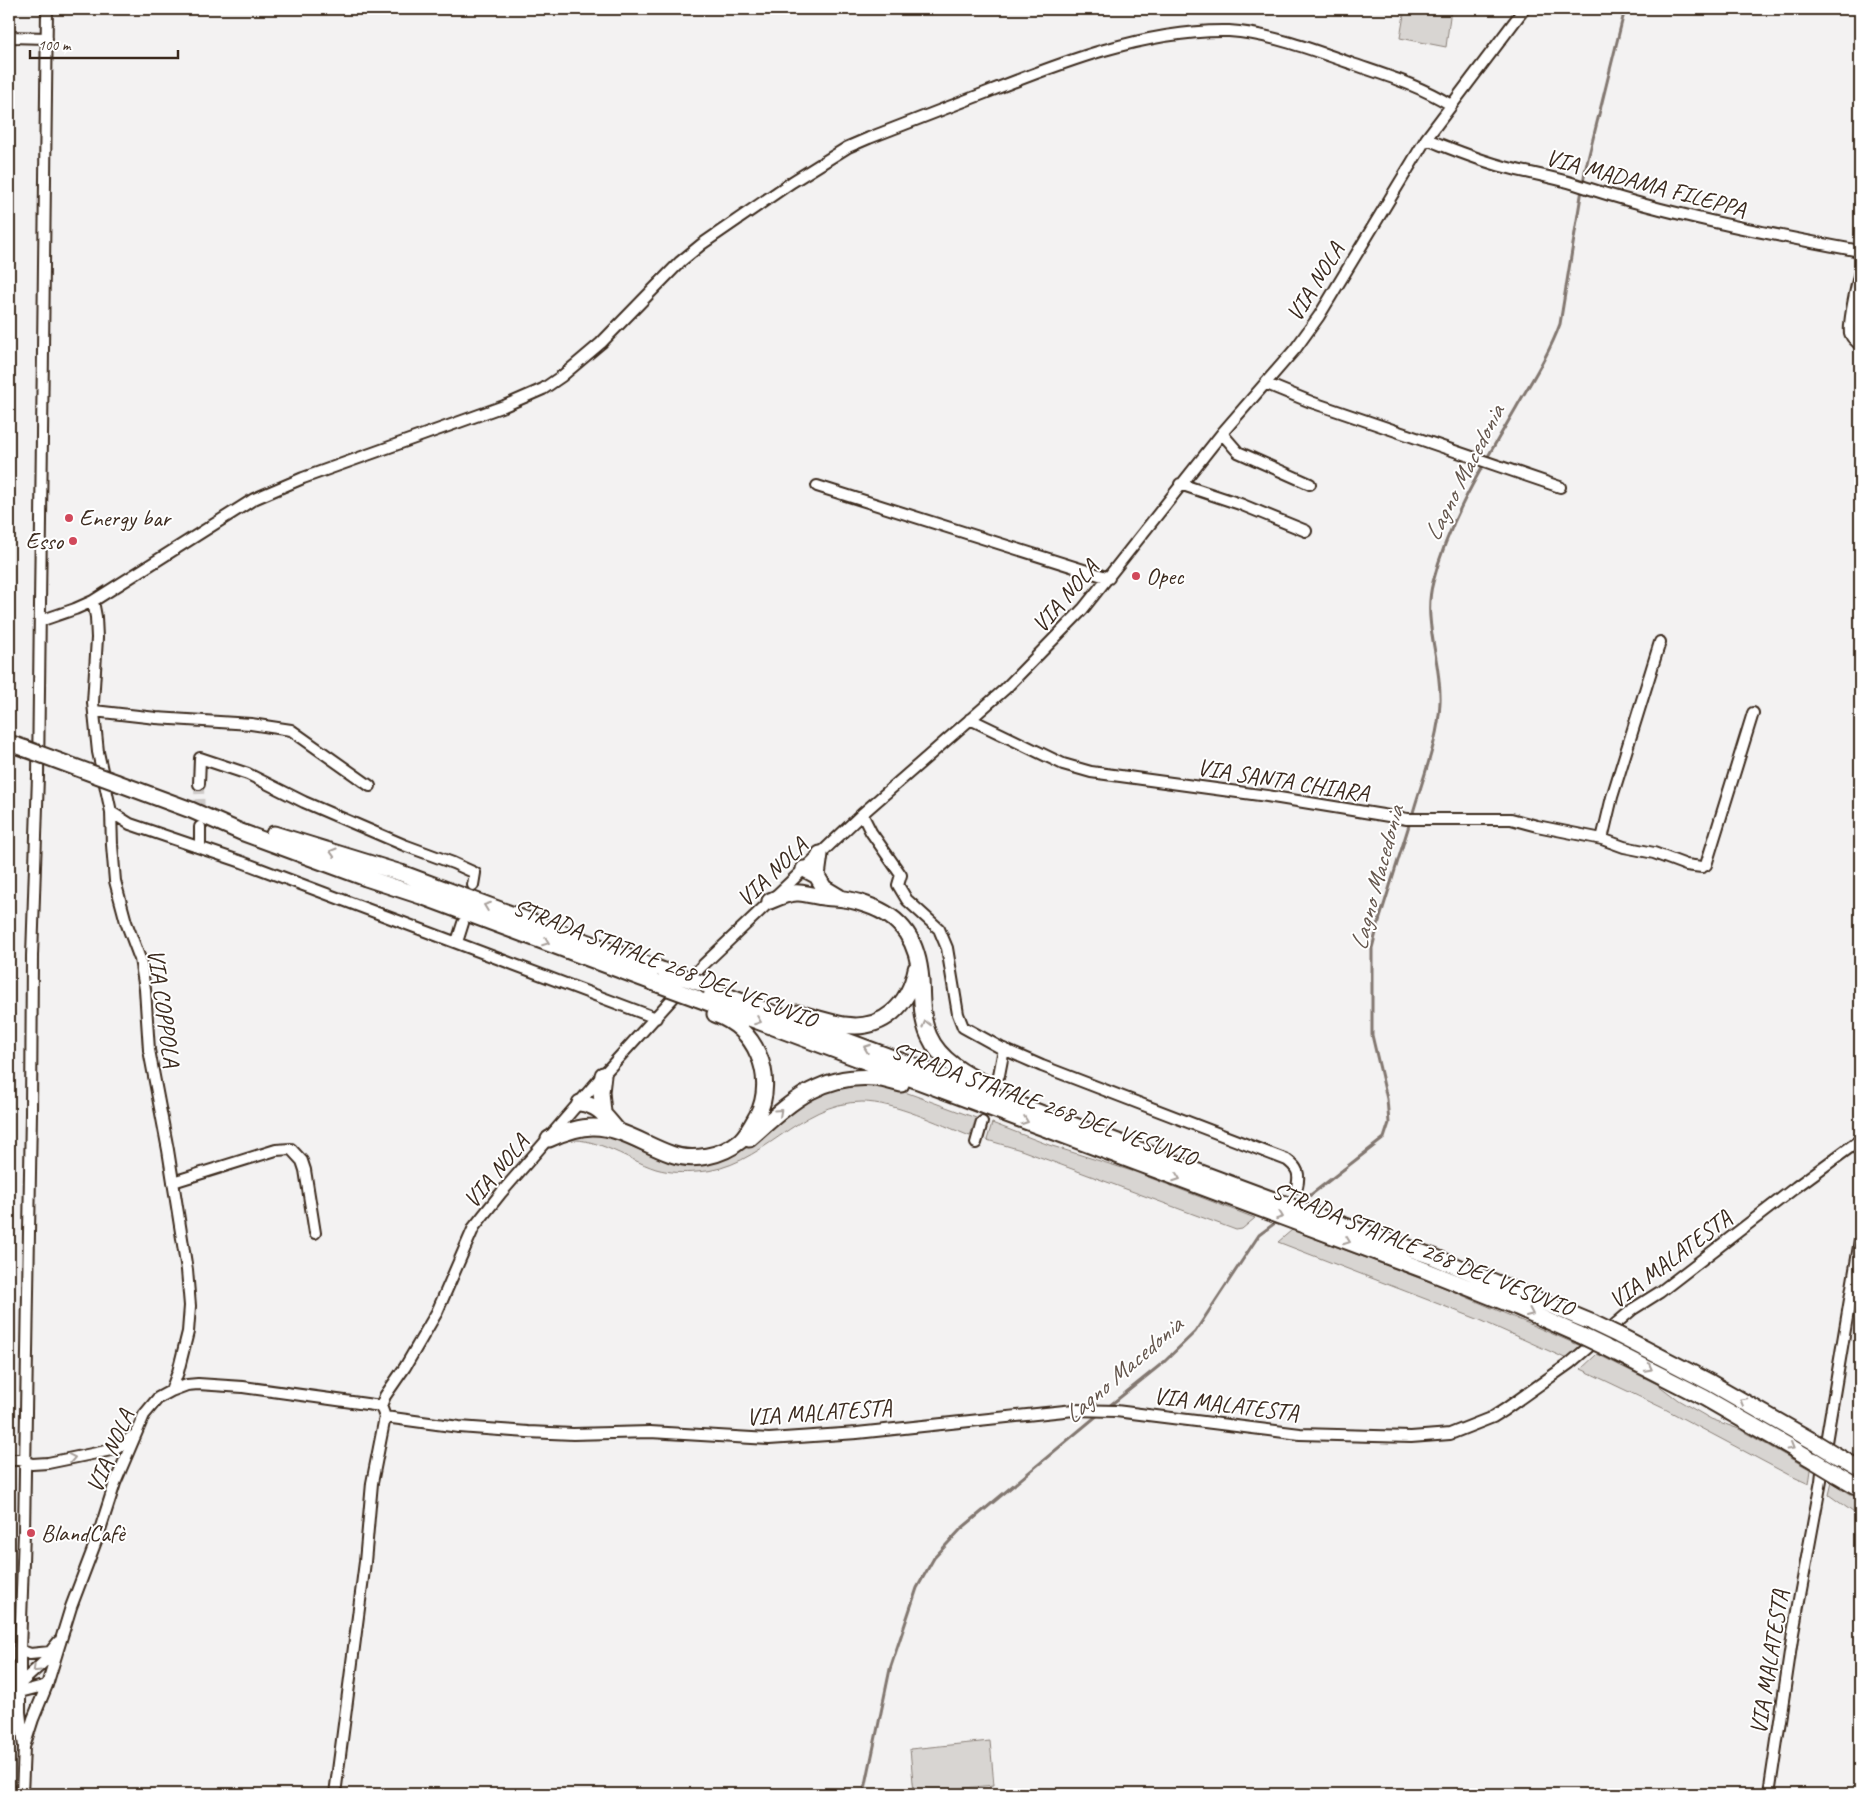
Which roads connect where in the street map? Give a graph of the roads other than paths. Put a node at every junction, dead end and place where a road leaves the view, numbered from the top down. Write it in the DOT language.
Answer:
graph roads {
  1 [pos="47,9"];
  2 [pos="1524,9"];
  3 [pos="9,37"];
  4 [pos="47,38"];
  5 [pos="1450,105"];
  6 [pos="1426,139"];
  7 [pos="1860,251"];
  8 [pos="1860,271"];
  9 [pos="1860,345"];
  10 [pos="1267,384"];
  11 [pos="1223,432"];
  12 [pos="1180,484"];
  13 [pos="1310,484"];
  14 [pos="817,486"];
  15 [pos="1560,487"];
  16 [pos="1306,531"];
  17 [pos="1109,578"];
  18 [pos="93,601"];
  19 [pos="40,621"];
  20 [pos="1660,642"];
  21 [pos="94,710"];
  22 [pos="1753,713"];
  23 [pos="970,719"];
  24 [pos="9,743"];
  25 [pos="199,784"];
  26 [pos="370,786"];
  27 [pos="191,810"];
  28 [pos="111,812"];
  29 [pos="862,814"];
  30 [pos="200,827"];
  31 [pos="1602,839"];
  32 [pos="200,847"];
  33 [pos="820,854"];
  34 [pos="807,872"];
  35 [pos="473,885"];
  36 [pos="810,896"];
  37 [pos="841,898"];
  38 [pos="770,901"];
  39 [pos="463,923"];
  40 [pos="457,942"];
  41 [pos="918,960"];
  42 [pos="656,981"];
  43 [pos="700,994"];
  44 [pos="656,1018"];
  45 [pos="1004,1050"];
  46 [pos="604,1075"];
  47 [pos="999,1075"];
  48 [pos="578,1105"];
  49 [pos="998,1111"];
  50 [pos="603,1112"];
  51 [pos="982,1122"];
  52 [pos="592,1127"];
  53 [pos="618,1131"];
  54 [pos="549,1139"];
  55 [pos="1110,1139"];
  56 [pos="740,1140"];
  57 [pos="1860,1140"];
  58 [pos="976,1144"];
  59 [pos="173,1182"];
  60 [pos="1297,1188"];
  61 [pos="1264,1203"];
  62 [pos="1306,1219"];
  63 [pos="315,1233"];
  64 [pos="1860,1240"];
  65 [pos="170,1391"];
  66 [pos="380,1406"];
  67 [pos="385,1417"];
  68 [pos="134,1436"];
  69 [pos="9,1460"];
  70 [pos="25,1461"];
  71 [pos="1860,1469"];
  72 [pos="1860,1488"];
  73 [pos="60,1639"];
  74 [pos="20,1650"];
  75 [pos="50,1652"];
  76 [pos="47,1685"];
  77 [pos="20,1688"];
  78 [pos="24,1747"];
  79 [pos="22,1794"];
  80 [pos="335,1794"];
  81 [pos="1769,1794"];
  1 -- 4 [label="street"];
  2 -- 5 [label="street, VIA NOLA"];
  3 -- 4 [label="street"];
  4 -- 19 [label="street"];
  5 -- 6 [label="street, VIA NOLA"];
  5 -- 18 [label="street"];
  6 -- 7 [label="street, VIA MADAMA FILEPPA"];
  6 -- 10 [label="street, VIA NOLA"];
  8 -- 9 [label="street"];
  10 -- 11 [label="street, VIA NOLA"];
  10 -- 15 [label="street"];
  11 -- 12 [label="street, VIA NOLA"];
  11 -- 13 [label="street"];
  12 -- 16 [label="street"];
  12 -- 17 [label="street, VIA NOLA"];
  14 -- 17 [label="street"];
  17 -- 23 [label="street, VIA NOLA"];
  18 -- 19 [label="street"];
  18 -- 21 [label="street, VIA COPPOLA"];
  19 -- 70 [label="street"];
  20 -- 31 [label="street"];
  21 -- 26 [label="street"];
  21 -- 28 [label="street, VIA COPPOLA"];
  22 -- 31 [label="street, VIA SANTA CHIARA"];
  23 -- 29 [label="street, VIA NOLA"];
  23 -- 31 [label="street, VIA SANTA CHIARA"];
  24 -- 27 [label="highway, STRADA STATALE 268 DEL VESUVIO, bridge"];
  25 -- 35 [label="street"];
  27 -- 42 [label="highway, STRADA STATALE 268 DEL VESUVIO, one-way"];
  42 -- 27 [label="highway, STRADA STATALE 268 DEL VESUVIO, one-way"];
  28 -- 32 [label="street"];
  28 -- 59 [label="street, VIA COPPOLA"];
  29 -- 33 [label="street, VIA NOLA"];
  29 -- 45 [label="street"];
  30 -- 32 [label="street"];
  32 -- 40 [label="street"];
  33 -- 34 [label="highway"];
  34 -- 36 [label="highway"];
  34 -- 37 [label="highway"];
  34 -- 38 [label="street, VIA NOLA"];
  36 -- 37 [label="highway"];
  36 -- 38 [label="highway"];
  37 -- 41 [label="highway"];
  38 -- 44 [label="street, VIA NOLA"];
  39 -- 40 [label="street"];
  40 -- 44 [label="street"];
  41 -- 43 [label="highway"];
  55 -- 41 [label="highway, one-way"];
  42 -- 43 [label="highway, STRADA STATALE 268 DEL VESUVIO, bridge"];
  43 -- 49 [label="highway, STRADA STATALE 268 DEL VESUVIO, one-way"];
  55 -- 43 [label="highway, STRADA STATALE 268 DEL VESUVIO, one-way"];
  43 -- 56 [label="highway"];
  44 -- 46 [label="street, VIA NOLA"];
  45 -- 47 [label="street"];
  45 -- 60 [label="street"];
  46 -- 48 [label="street, VIA NOLA"];
  46 -- 50 [label="highway"];
  48 -- 50 [label="highway"];
  48 -- 52 [label="highway"];
  48 -- 54 [label="street, VIA NOLA"];
  56 -- 49 [label="highway, one-way"];
  49 -- 61 [label="highway, STRADA STATALE 268 DEL VESUVIO, one-way"];
  50 -- 53 [label="highway"];
  51 -- 58 [label="street"];
  52 -- 53 [label="highway"];
  52 -- 54 [label="highway"];
  53 -- 56 [label="highway"];
  54 -- 66 [label="street, VIA NOLA"];
  55 -- 61 [label="highway, STRADA STATALE 268 DEL VESUVIO"];
  57 -- 67 [label="street, VIA MALATESTA"];
  59 -- 63 [label="street"];
  59 -- 65 [label="street, VIA COPPOLA"];
  61 -- 62 [label="highway, STRADA STATALE 268 DEL VESUVIO"];
  71 -- 62 [label="highway, STRADA STATALE 268 DEL VESUVIO, one-way, bridge"];
  62 -- 72 [label="highway, STRADA STATALE 268 DEL VESUVIO, one-way, bridge"];
  64 -- 81 [label="street, VIA MALATESTA"];
  65 -- 66 [label="street, VIA NOLA"];
  65 -- 68 [label="street, VIA NOLA"];
  66 -- 67 [label="street"];
  67 -- 80 [label="street"];
  70 -- 68 [label="street, one-way"];
  68 -- 73 [label="street, VIA NOLA"];
  69 -- 70 [label="street"];
  70 -- 74 [label="street"];
  73 -- 75 [label="street, VIA NOLA"];
  73 -- 76 [label="street, VIA NOLA"];
  74 -- 75 [label="street"];
  74 -- 77 [label="street"];
  75 -- 77 [label="street, VIA NOLA, one-way"];
  76 -- 77 [label="street"];
  76 -- 78 [label="street, VIA NOLA"];
  77 -- 78 [label="street"];
  78 -- 79 [label="street"];
}
